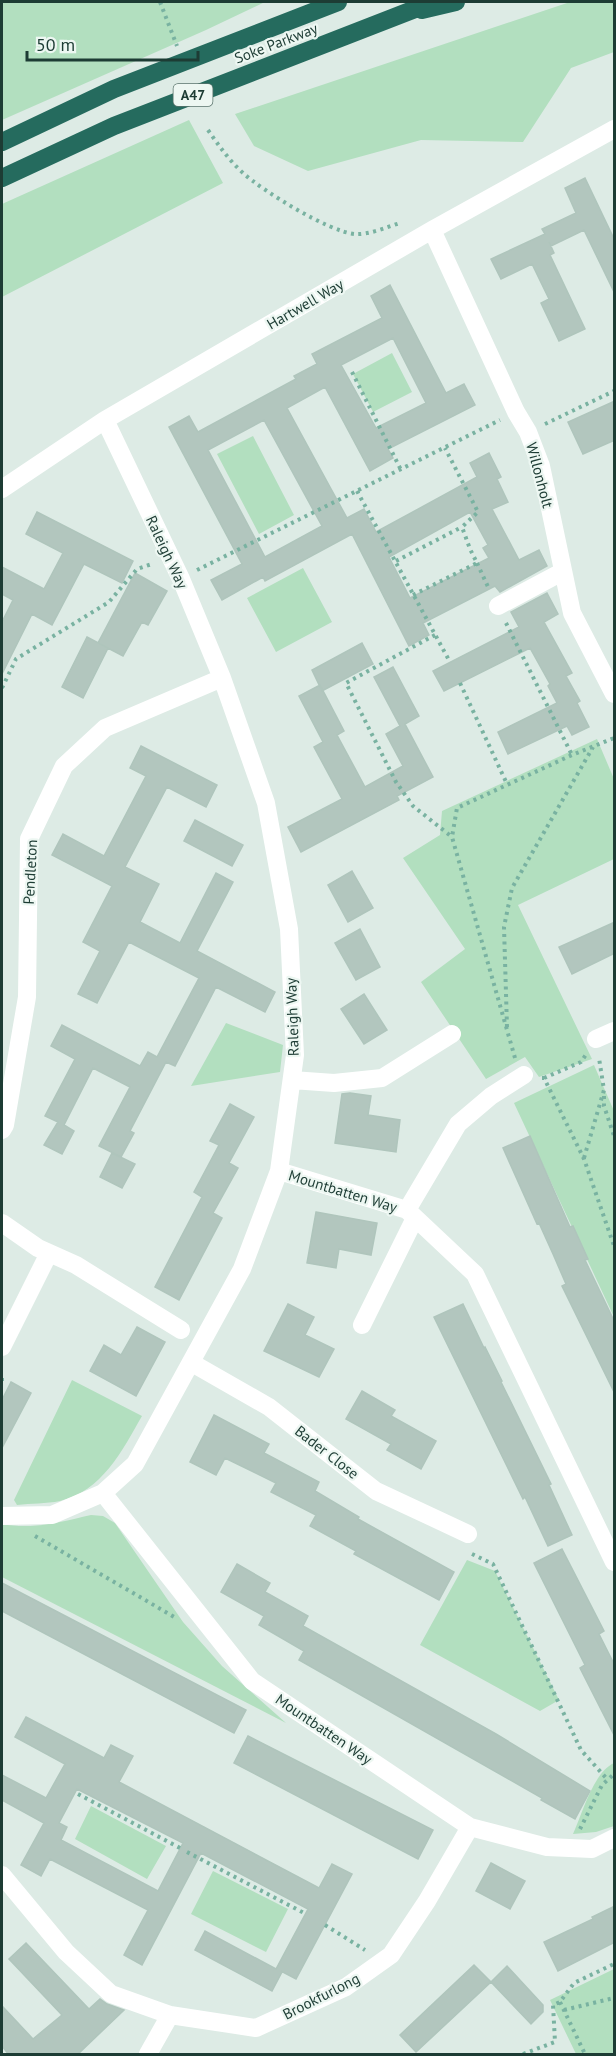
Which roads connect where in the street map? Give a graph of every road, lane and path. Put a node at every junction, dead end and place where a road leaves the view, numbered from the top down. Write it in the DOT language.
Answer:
graph roads {
  1 [pos="160,2"];
  2 [pos="338,2"];
  3 [pos="433,2"];
  4 [pos="456,2"];
  5 [pos="388,19"];
  6 [pos="178,47"];
  7 [pos="615,129"];
  8 [pos="208,130"];
  9 [pos="2,142"];
  10 [pos="2,178"];
  11 [pos="402,223"];
  12 [pos="432,230"];
  13 [pos="352,372"];
  14 [pos="615,391"];
  15 [pos="516,412"];
  16 [pos="105,420"];
  17 [pos="528,432"];
  18 [pos="446,448"];
  19 [pos="401,470"];
  20 [pos="2,489"];
  21 [pos="357,491"];
  22 [pos="462,526"];
  23 [pos="396,561"];
  24 [pos="477,563"];
  25 [pos="177,571"];
  26 [pos="562,572"];
  27 [pos="413,595"];
  28 [pos="498,606"];
  29 [pos="435,636"];
  30 [pos="450,662"];
  31 [pos="222,678"];
  32 [pos="460,683"];
  33 [pos="2,688"];
  34 [pos="615,694"];
  35 [pos="615,738"];
  36 [pos="593,747"];
  37 [pos="572,755"];
  38 [pos="507,784"];
  39 [pos="452,837"];
  40 [pos="615,1030"];
  41 [pos="507,1033"];
  42 [pos="452,1034"];
  43 [pos="596,1039"];
  44 [pos="524,1075"];
  45 [pos="544,1078"];
  46 [pos="292,1080"];
  47 [pos="604,1090"];
  48 [pos="2,1130"];
  49 [pos="615,1136"];
  50 [pos="584,1159"];
  51 [pos="279,1171"];
  52 [pos="411,1214"];
  53 [pos="2,1223"];
  54 [pos="615,1246"];
  55 [pos="49,1253"];
  56 [pos="362,1325"];
  57 [pos="181,1330"];
  58 [pos="2,1347"];
  59 [pos="192,1363"];
  60 [pos="2,1378"];
  61 [pos="2,1384"];
  62 [pos="103,1493"];
  63 [pos="2,1516"];
  64 [pos="32,1534"];
  65 [pos="468,1534"];
  66 [pos="615,1562"];
  67 [pos="184,1624"];
  68 [pos="615,1774"];
  69 [pos="607,1779"];
  70 [pos="78,1794"];
  71 [pos="470,1827"];
  72 [pos="615,1838"];
  73 [pos="180,1848"];
  74 [pos="571,1848"];
  75 [pos="187,1852"];
  76 [pos="2,1875"];
  77 [pos="306,1914"];
  78 [pos="325,1925"];
  79 [pos="382,1962"];
  80 [pos="615,1964"];
  81 [pos="615,1998"];
  82 [pos="560,2002"];
  83 [pos="564,2010"];
  84 [pos="170,2015"];
  85 [pos="148,2055"];
  86 [pos="523,2055"];
  87 [pos="585,2055"];
  1 -- 6 [label="path"];
  2 -- 9 [label="highway, Soke Parkway / A47"];
  3 -- 5 [label="highway, Soke Parkway / A47"];
  4 -- 5 [label="highway, A47"];
  5 -- 10 [label="highway, Soke Parkway / A47"];
  7 -- 12 [label="street, Hartwell Way"];
  8 -- 11 [label="path"];
  12 -- 15 [label="street, Willonholt"];
  12 -- 16 [label="street, Hartwell Way"];
  13 -- 19 [label="path"];
  14 -- 17 [label="path"];
  15 -- 17 [label="street, Willonholt"];
  15 -- 18 [label="path"];
  16 -- 20 [label="street, Hartwell Way"];
  16 -- 25 [label="street, Raleigh Way"];
  17 -- 26 [label="street, Willonholt"];
  18 -- 19 [label="path"];
  18 -- 22 [label="path"];
  19 -- 21 [label="path"];
  21 -- 23 [label="path"];
  21 -- 25 [label="path"];
  22 -- 23 [label="path"];
  22 -- 24 [label="path"];
  23 -- 27 [label="path"];
  24 -- 27 [label="path"];
  24 -- 28 [label="path"];
  25 -- 31 [label="street, Raleigh Way"];
  25 -- 33 [label="path"];
  26 -- 28 [label="street"];
  26 -- 34 [label="street, Willonholt"];
  27 -- 29 [label="path"];
  28 -- 37 [label="path"];
  29 -- 30 [label="path"];
  29 -- 39 [label="path"];
  31 -- 46 [label="street, Raleigh Way"];
  31 -- 48 [label="street, Pendleton"];
  32 -- 38 [label="path"];
  35 -- 36 [label="path"];
  36 -- 37 [label="path"];
  36 -- 41 [label="path"];
  37 -- 38 [label="path"];
  38 -- 39 [label="path"];
  39 -- 41 [label="path"];
  40 -- 43 [label="street"];
  41 -- 44 [label="path"];
  42 -- 46 [label="street"];
  43 -- 45 [label="path"];
  43 -- 47 [label="path"];
  44 -- 45 [label="path"];
  44 -- 52 [label="street, Mountbatten Way"];
  45 -- 50 [label="path"];
  46 -- 51 [label="street, Raleigh Way"];
  47 -- 49 [label="path"];
  47 -- 50 [label="path"];
  50 -- 54 [label="path"];
  51 -- 52 [label="street, Mountbatten Way"];
  51 -- 59 [label="street, Raleigh Way"];
  52 -- 56 [label="street"];
  52 -- 66 [label="street, Mountbatten Way"];
  53 -- 55 [label="street"];
  55 -- 57 [label="street"];
  55 -- 58 [label="street"];
  59 -- 62 [label="street, Raleigh Way"];
  59 -- 65 [label="street, Bader Close"];
  60 -- 61 [label="path"];
  62 -- 63 [label="street, Raleigh Way"];
  62 -- 71 [label="street, Mountbatten Way"];
  64 -- 67 [label="path"];
  65 -- 69 [label="path"];
  68 -- 69 [label="path"];
  69 -- 74 [label="path"];
  70 -- 73 [label="path"];
  71 -- 74 [label="street, Mountbatten Way"];
  71 -- 79 [label="street, Brookfurlong"];
  72 -- 74 [label="street, Mountbatten Way"];
  75 -- 77 [label="path"];
  76 -- 84 [label="street, Brookfurlong"];
  78 -- 79 [label="path"];
  79 -- 84 [label="street, Brookfurlong"];
  80 -- 82 [label="path"];
  81 -- 83 [label="path"];
  82 -- 83 [label="path"];
  82 -- 86 [label="path"];
  83 -- 87 [label="path"];
  84 -- 85 [label="street"];
}
